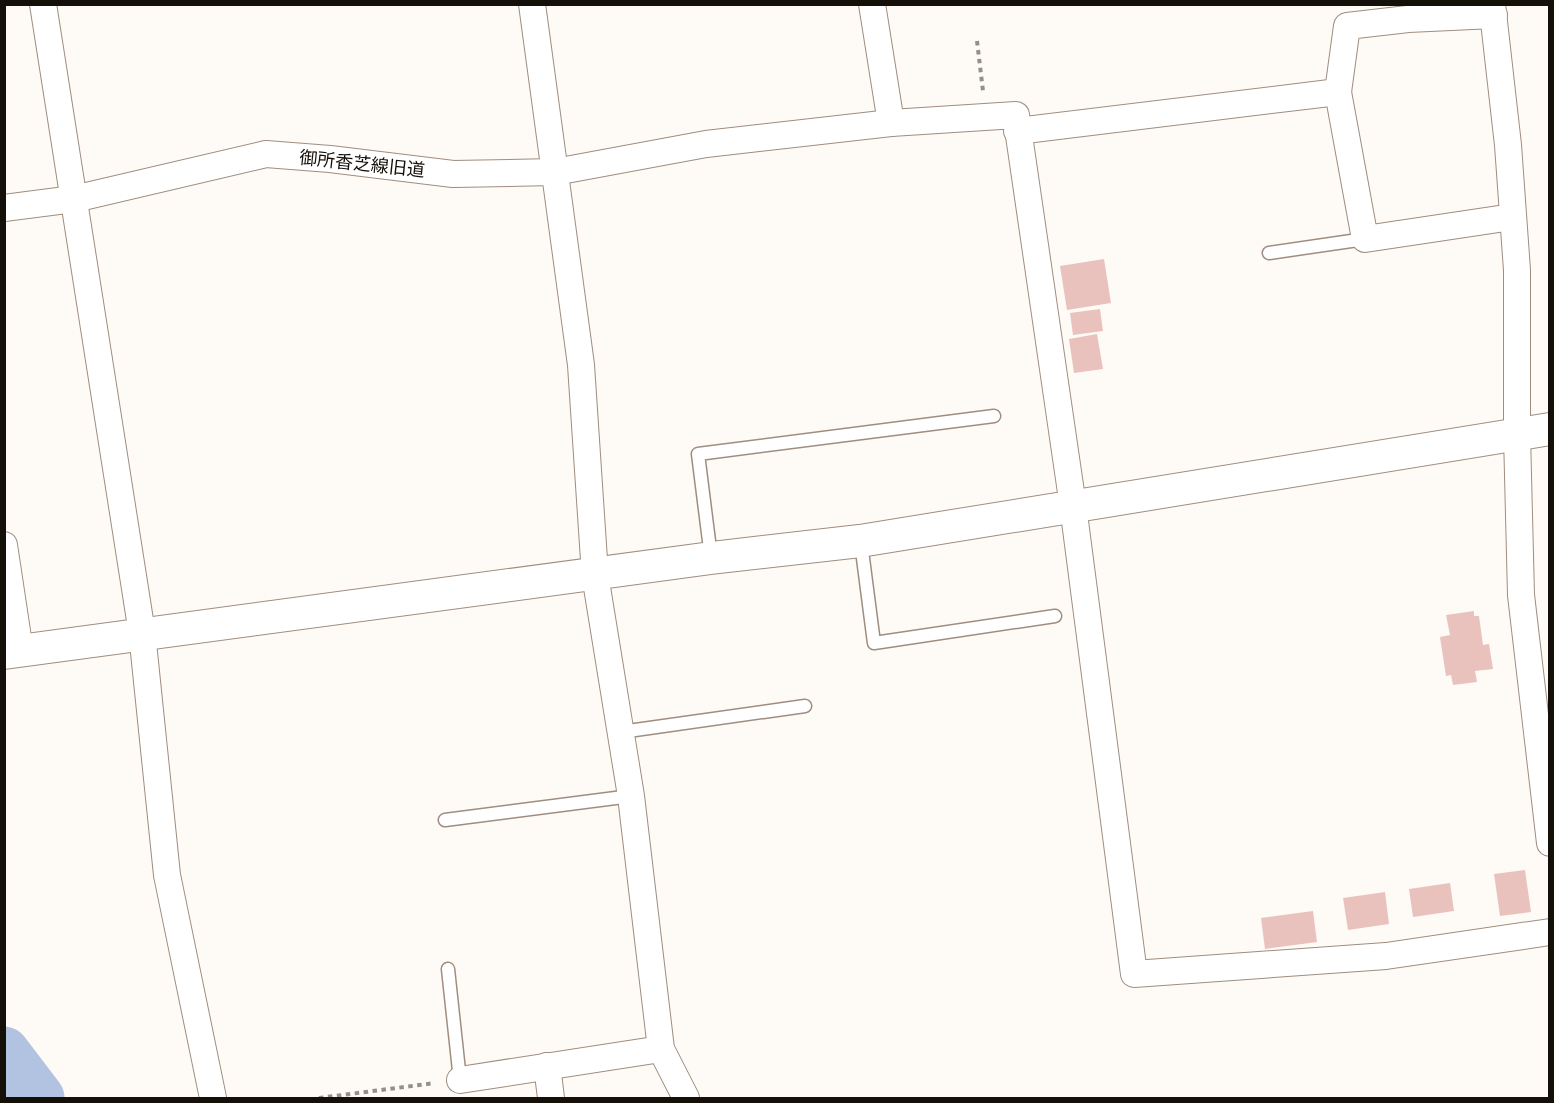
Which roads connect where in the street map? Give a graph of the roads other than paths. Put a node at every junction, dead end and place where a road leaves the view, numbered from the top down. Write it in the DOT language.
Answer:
graph roads {
  1 [pos="43,4"];
  2 [pos="532,4"];
  3 [pos="872,4"];
  4 [pos="1493,10"];
  5 [pos="1338,92"];
  6 [pos="891,123"];
  7 [pos="1017,131"];
  8 [pos="555,172"];
  9 [pos="74,199"];
  10 [pos="4,208"];
  11 [pos="1512,217"];
  12 [pos="1365,239"];
  13 [pos="1269,253"];
  14 [pos="994,416"];
  15 [pos="1550,429"];
  16 [pos="1517,435"];
  17 [pos="1073,506"];
  18 [pos="860,542"];
  19 [pos="4,544"];
  20 [pos="711,558"];
  21 [pos="595,575"];
  22 [pos="1055,616"];
  23 [pos="142,633"];
  24 [pos="12,652"];
  25 [pos="805,706"];
  26 [pos="621,732"];
  27 [pos="631,796"];
  28 [pos="445,820"];
  29 [pos="1550,843"];
  30 [pos="1550,932"];
  31 [pos="448,969"];
  32 [pos="661,1049"];
  33 [pos="546,1066"];
  34 [pos="459,1080"];
  35 [pos="213,1098"];
  36 [pos="551,1098"];
  37 [pos="686,1098"];
  1 -- 9 [label="street"];
  2 -- 8 [label="street"];
  3 -- 6 [label="street"];
  4 -- 5 [label="street"];
  4 -- 11 [label="street"];
  5 -- 7 [label="street"];
  5 -- 12 [label="street"];
  6 -- 7 [label="street, 御所香芝線旧道"];
  6 -- 8 [label="street, 御所香芝線旧道"];
  7 -- 17 [label="street"];
  8 -- 9 [label="street, 御所香芝線旧道"];
  8 -- 21 [label="street"];
  9 -- 10 [label="street, 御所香芝線旧道"];
  9 -- 23 [label="street"];
  11 -- 12 [label="street"];
  11 -- 16 [label="street"];
  12 -- 13 [label="lane"];
  14 -- 20 [label="lane"];
  15 -- 16 [label="street"];
  16 -- 17 [label="street"];
  16 -- 29 [label="street"];
  17 -- 18 [label="street"];
  17 -- 30 [label="street"];
  18 -- 20 [label="street"];
  18 -- 22 [label="lane"];
  19 -- 24 [label="street"];
  20 -- 21 [label="street"];
  21 -- 23 [label="street"];
  21 -- 26 [label="street"];
  23 -- 24 [label="street"];
  23 -- 35 [label="street"];
  25 -- 26 [label="lane"];
  26 -- 27 [label="street"];
  27 -- 28 [label="lane"];
  27 -- 32 [label="street"];
  31 -- 34 [label="lane"];
  32 -- 33 [label="street"];
  32 -- 37 [label="street"];
  33 -- 34 [label="street"];
  33 -- 36 [label="street"];
}
